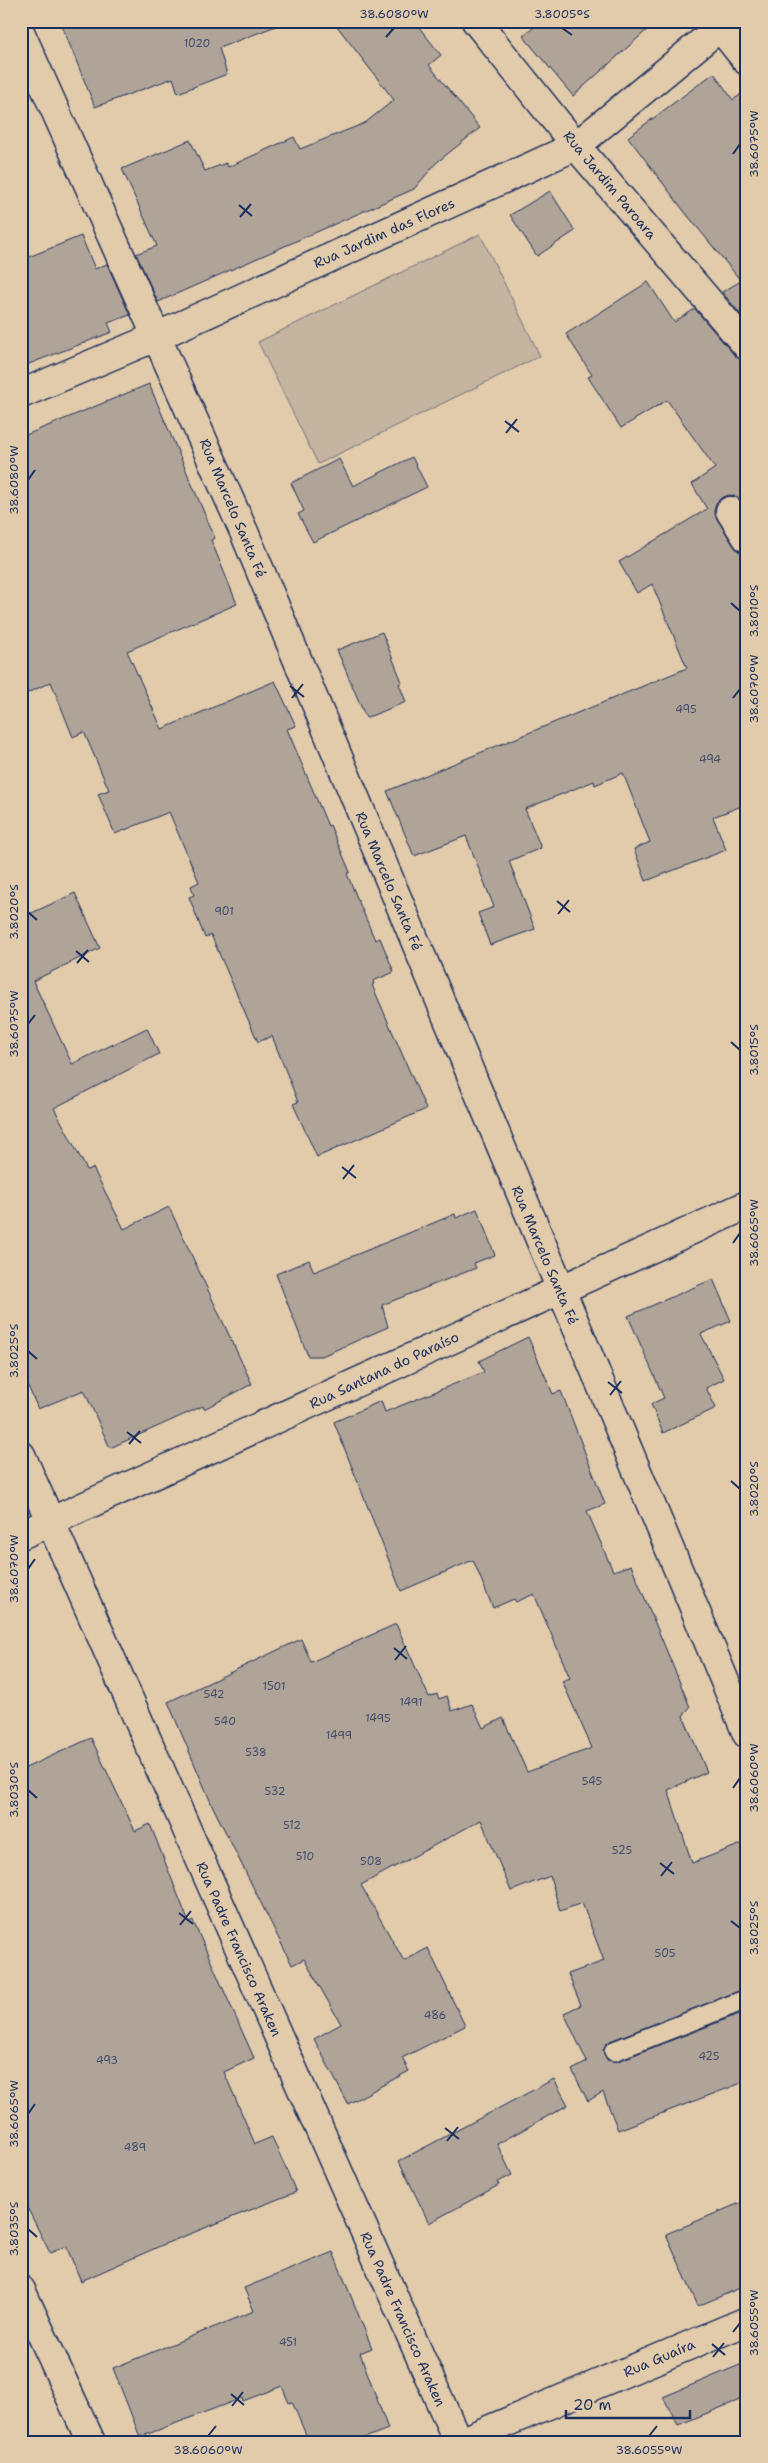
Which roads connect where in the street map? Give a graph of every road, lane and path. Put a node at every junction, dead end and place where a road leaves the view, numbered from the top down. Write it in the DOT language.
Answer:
graph roads {
  1 [pos="476,21"];
  2 [pos="717,24"];
  3 [pos="21,34"];
  4 [pos="747,61"];
  5 [pos="576,146"];
  6 [pos="158,336"];
  7 [pos="747,346"];
  8 [pos="21,394"];
  9 [pos="730,511"];
  10 [pos="747,538"];
  11 [pos="747,1205"];
  12 [pos="559,1289"];
  13 [pos="21,1455"];
  14 [pos="50,1522"];
  15 [pos="21,1536"];
  16 [pos="747,1734"];
  17 [pos="747,1999"];
  18 [pos="614,2051"];
  19 [pos="21,2290"];
  20 [pos="747,2321"];
  21 [pos="91,2442"];
  22 [pos="459,2442"];
  1 -- 5 [label="street, Rua Jardim Paroara"];
  2 -- 4 [label="street"];
  2 -- 5 [label="street, Rua Jardim das Flores"];
  3 -- 6 [label="street, Rua Marcelo Santa Fé"];
  5 -- 6 [label="street, Rua Jardim das Flores"];
  5 -- 7 [label="street, Rua Jardim Paroara"];
  6 -- 8 [label="street, Rua Jardim das Flores"];
  6 -- 12 [label="street, Rua Marcelo Santa Fé"];
  9 -- 10 [label="street"];
  11 -- 12 [label="street, Rua Santana do Paraíso"];
  12 -- 14 [label="street, Rua Santana do Paraíso"];
  12 -- 16 [label="street, Rua Marcelo Santa Fé"];
  13 -- 14 [label="street, Rua Padre Francisco Araken"];
  14 -- 15 [label="street, Rua Santana do Paraíso"];
  14 -- 22 [label="street, Rua Padre Francisco Araken"];
  17 -- 18 [label="lane"];
  19 -- 21 [label="street"];
  20 -- 22 [label="street, Rua Guaíra"];
}
